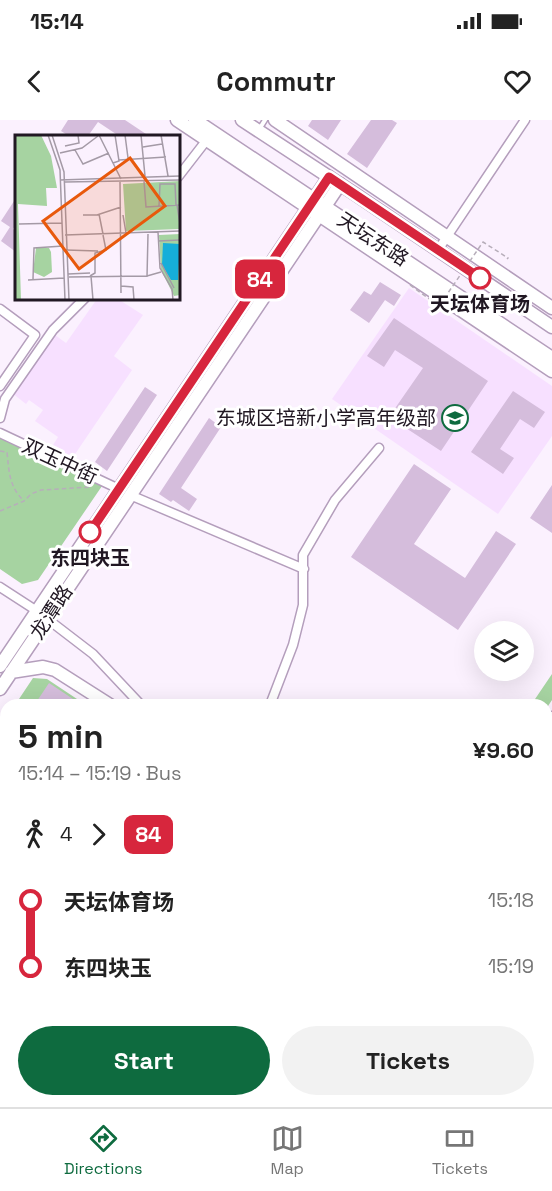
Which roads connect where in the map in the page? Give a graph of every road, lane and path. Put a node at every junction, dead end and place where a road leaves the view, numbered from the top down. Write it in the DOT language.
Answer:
graph roads {
  1 [pos="177,120"];
  2 [pos="195,120"];
  3 [pos="242,120"];
  4 [pos="265,120"];
  5 [pos="275,120"];
  6 [pos="525,120"];
  7 [pos="258,131"];
  8 [pos="209,136"];
  9 [pos="180,174"];
  10 [pos="334,180"];
  11 [pos="311,204"];
  12 [pos="322,211"];
  13 [pos="447,237"];
  14 [pos="438,249"];
  15 [pos="507,259"];
  16 [pos="410,285"];
  17 [pos="83,300"];
  18 [pos="552,308"];
  19 [pos="0,309"];
  20 [pos="552,327"];
  21 [pos="552,358"];
  22 [pos="552,371"];
  23 [pos="0,386"];
  24 [pos="0,418"];
  25 [pos="0,433"];
  26 [pos="379,448"];
  27 [pos="0,451"];
  28 [pos="101,480"];
  29 [pos="124,492"];
  30 [pos="24,501"];
  31 [pos="0,511"];
  32 [pos="304,569"];
  33 [pos="0,587"];
  34 [pos="42,615"];
  35 [pos="5,669"];
  36 [pos="126,688"];
  37 [pos="0,689"];
  38 [pos="101,699"];
  39 [pos="136,699"];
  40 [pos="139,699"];
  41 [pos="272,699"];
  1 -- 8 [label="street"];
  2 -- 8 [label="street, 天坛东路"];
  3 -- 7 [label="street, 天坛东路"];
  4 -- 7 [label="lane"];
  5 -- 13 [label="street"];
  6 -- 13 [label="street"];
  7 -- 10 [label="street, 天坛东路"];
  8 -- 9 [label="street"];
  8 -- 11 [label="street, 天坛东路"];
  10 -- 11 [label="street, 龙潭路"];
  10 -- 12 [label="street, 龙潭路"];
  10 -- 14 [label="street, 天坛东路"];
  11 -- 12 [label="street, 天坛东路"];
  11 -- 29 [label="street, 龙潭路"];
  12 -- 21 [label="street, 天坛东路"];
  12 -- 22 [label="street"];
  12 -- 29 [label="street, 龙潭路"];
  13 -- 14 [label="street"];
  13 -- 18 [label="street"];
  14 -- 20 [label="street, 天坛东路"];
  15 -- 16 [label="path, bridge"];
  17 -- 24 [label="street"];
  19 -- 23 [label="street"];
  25 -- 28 [label="street, 双玉中街"];
  26 -- 32 [label="street"];
  27 -- 30 [label="path"];
  28 -- 29 [label="street, 双玉中街"];
  28 -- 30 [label="path"];
  29 -- 32 [label="street, 双玉中街"];
  29 -- 34 [label="street, 龙潭路"];
  30 -- 31 [label="path"];
  32 -- 41 [label="street"];
  33 -- 34 [label="street"];
  34 -- 35 [label="street, 龙潭路"];
  34 -- 36 [label="street"];
  35 -- 37 [label="street, 龙潭路"];
  35 -- 38 [label="street"];
  36 -- 39 [label="street"];
  36 -- 40 [label="street"];
}
